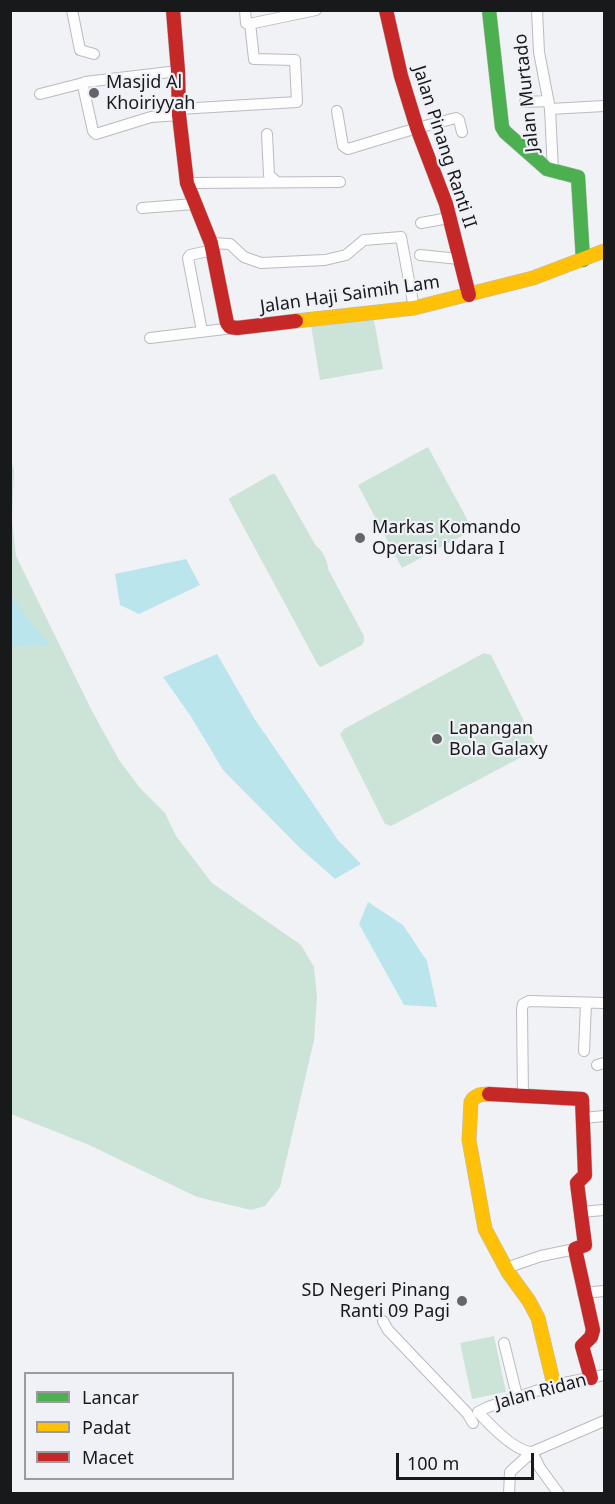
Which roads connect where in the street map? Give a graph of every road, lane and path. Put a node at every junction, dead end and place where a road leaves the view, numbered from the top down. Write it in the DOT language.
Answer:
graph roads {
  1 [pos="72,10"];
  2 [pos="172,10"];
  3 [pos="245,10"];
  4 [pos="316,10"];
  5 [pos="386,10"];
  6 [pos="489,10"];
  7 [pos="537,10"];
  8 [pos="250,23"];
  9 [pos="94,54"];
  10 [pos="178,71"];
  11 [pos="83,83"];
  12 [pos="40,94"];
  13 [pos="525,102"];
  14 [pos="549,105"];
  15 [pos="604,106"];
  16 [pos="337,111"];
  17 [pos="179,112"];
  18 [pos="417,128"];
  19 [pos="462,132"];
  20 [pos="267,134"];
  21 [pos="553,171"];
  22 [pos="277,182"];
  23 [pos="340,182"];
  24 [pos="187,183"];
  25 [pos="194,204"];
  26 [pos="142,208"];
  27 [pos="449,218"];
  28 [pos="421,223"];
  29 [pos="212,247"];
  30 [pos="604,251"];
  31 [pos="420,255"];
  32 [pos="459,259"];
  33 [pos="583,260"];
  34 [pos="469,295"];
  35 [pos="414,308"];
  36 [pos="235,328"];
  37 [pos="202,332"];
  38 [pos="150,338"];
  39 [pos="586,1003"];
  40 [pos="604,1003"];
  41 [pos="584,1051"];
  42 [pos="523,1097"];
  43 [pos="604,1116"];
  44 [pos="584,1118"];
  45 [pos="604,1210"];
  46 [pos="580,1212"];
  47 [pos="575,1249"];
  48 [pos="506,1268"];
  49 [pos="604,1291"];
  50 [pos="583,1293"];
  51 [pos="383,1321"];
  52 [pos="504,1343"];
  53 [pos="601,1376"];
  54 [pos="554,1385"];
  55 [pos="517,1396"];
  56 [pos="604,1420"];
  57 [pos="473,1423"];
  58 [pos="532,1452"];
  59 [pos="509,1494"];
  60 [pos="558,1494"];
  1 -- 9 [label="street"];
  2 -- 10 [label="street"];
  3 -- 8 [label="street"];
  4 -- 8 [label="street"];
  5 -- 18 [label="street, Jalan Pinang Ranti II"];
  6 -- 21 [label="street"];
  7 -- 14 [label="street, Jalan Murtado"];
  8 -- 17 [label="street"];
  10 -- 11 [label="street"];
  10 -- 17 [label="street"];
  11 -- 12 [label="street"];
  11 -- 17 [label="street"];
  13 -- 14 [label="street"];
  14 -- 15 [label="street"];
  14 -- 21 [label="street, Jalan Murtado"];
  16 -- 18 [label="street"];
  17 -- 24 [label="street"];
  18 -- 19 [label="street"];
  18 -- 27 [label="street, Jalan Pinang Ranti II"];
  20 -- 22 [label="street"];
  21 -- 33 [label="street, Jalan Murtado"];
  22 -- 23 [label="street"];
  22 -- 24 [label="street"];
  24 -- 25 [label="street"];
  25 -- 26 [label="street"];
  25 -- 29 [label="street"];
  27 -- 28 [label="street"];
  27 -- 32 [label="street, Jalan Pinang Ranti II"];
  29 -- 35 [label="street"];
  29 -- 36 [label="street"];
  29 -- 37 [label="street"];
  30 -- 33 [label="street, Jalan Haji Saimih Lam"];
  31 -- 32 [label="street"];
  32 -- 34 [label="street, Jalan Pinang Ranti II"];
  33 -- 34 [label="street, Jalan Haji Saimih Lam"];
  34 -- 35 [label="street, Jalan Haji Saimih Lam"];
  35 -- 36 [label="street, Jalan Haji Saimih Lam"];
  36 -- 37 [label="street"];
  37 -- 38 [label="street"];
  39 -- 40 [label="street"];
  39 -- 41 [label="street"];
  39 -- 42 [label="street"];
  42 -- 44 [label="street"];
  42 -- 48 [label="street"];
  43 -- 44 [label="street"];
  44 -- 46 [label="street"];
  45 -- 46 [label="street"];
  46 -- 47 [label="street"];
  47 -- 48 [label="street"];
  47 -- 50 [label="street"];
  48 -- 54 [label="street"];
  49 -- 50 [label="street"];
  50 -- 53 [label="street"];
  51 -- 57 [label="street"];
  52 -- 55 [label="street"];
  53 -- 54 [label="street, Jalan Ridan"];
  54 -- 55 [label="street, Jalan Ridan"];
  55 -- 58 [label="street, Jalan Ridan"];
  56 -- 58 [label="street"];
  58 -- 59 [label="street"];
  58 -- 60 [label="street"];
}
